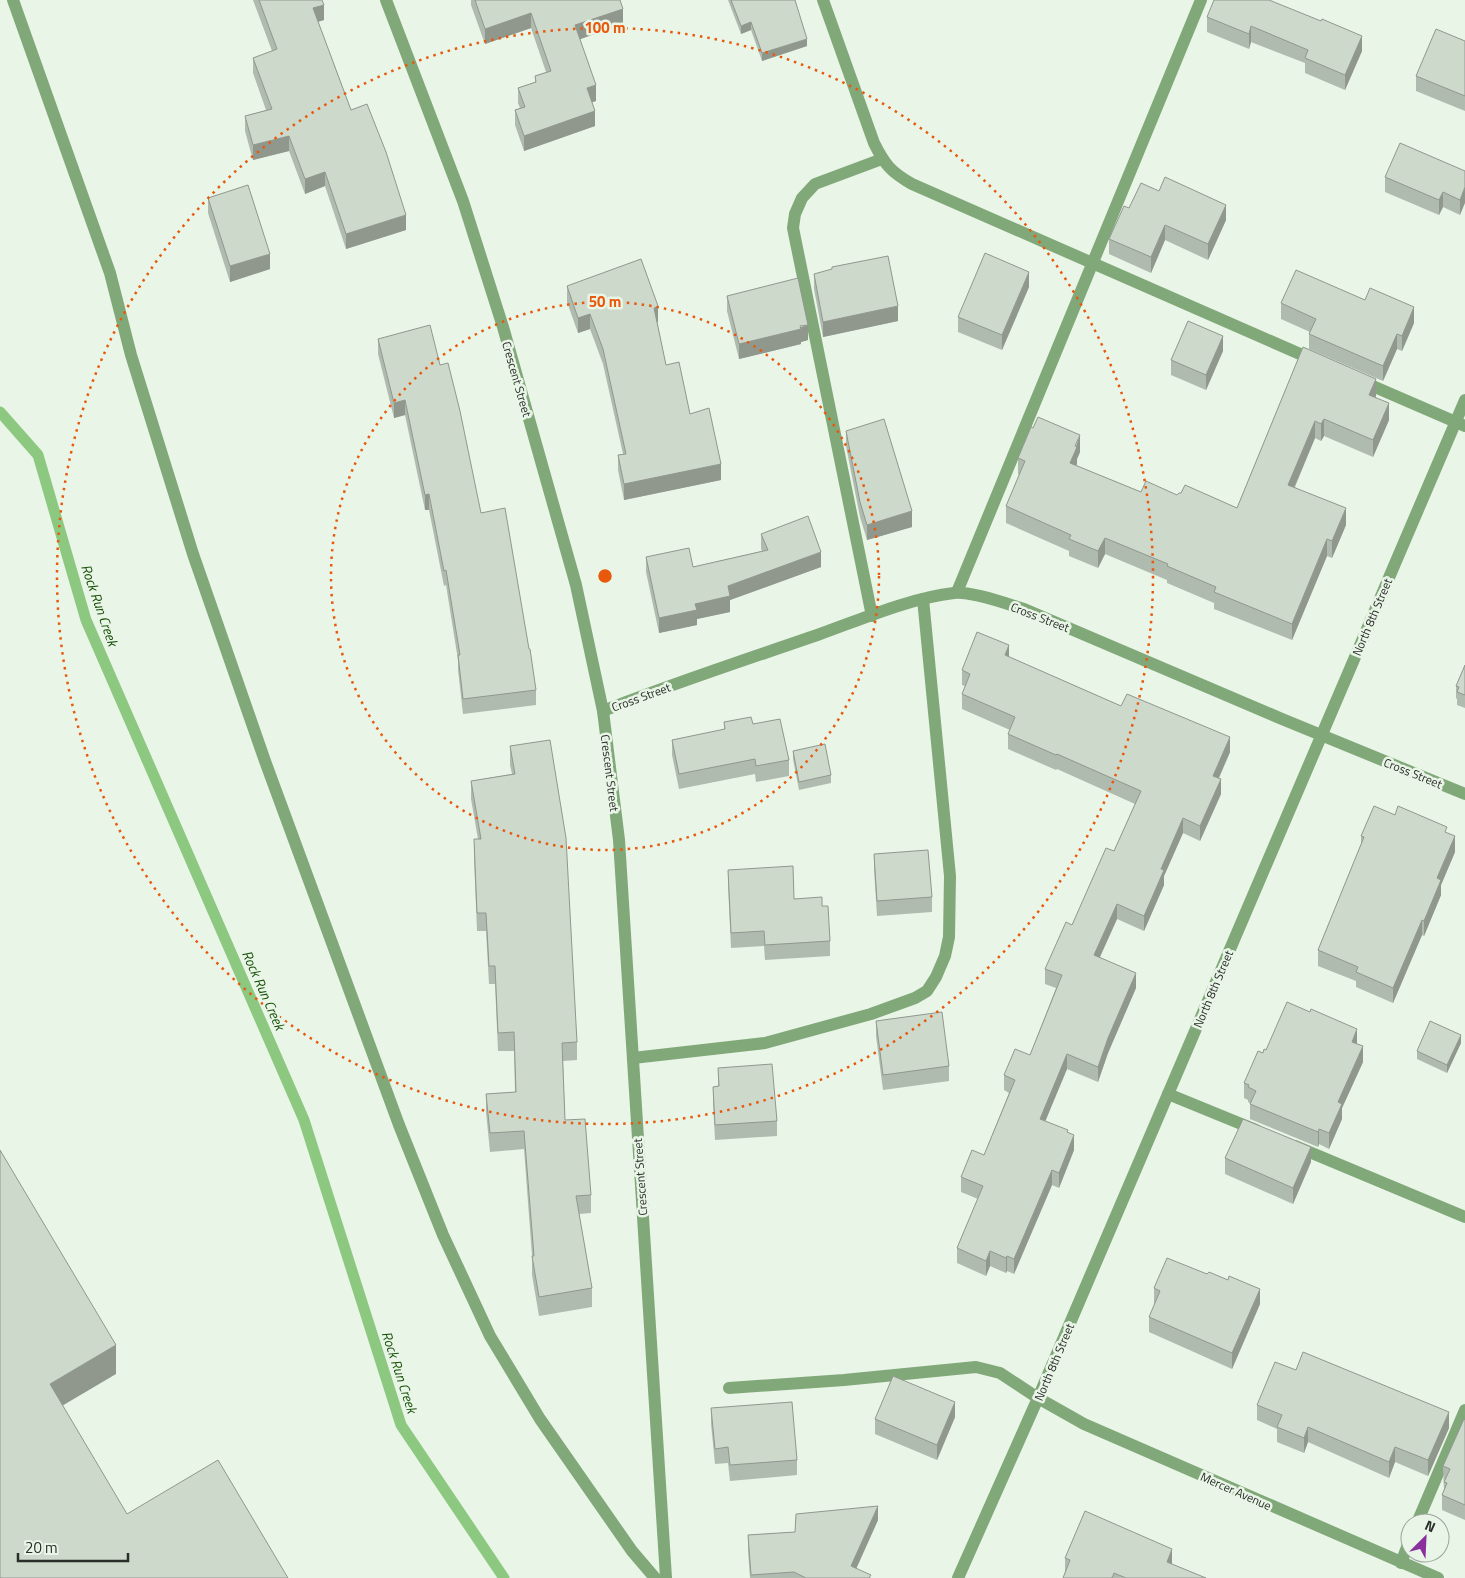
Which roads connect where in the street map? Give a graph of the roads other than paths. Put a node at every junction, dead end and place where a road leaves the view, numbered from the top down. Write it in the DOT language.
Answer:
graph roads {
  1 [pos="13,0"];
  2 [pos="386,0"];
  3 [pos="823,0"];
  4 [pos="1200,0"];
  5 [pos="882,159"];
  6 [pos="1091,263"];
  7 [pos="1325,365"];
  8 [pos="1352,377"];
  9 [pos="1465,400"];
  10 [pos="1460,424"];
  11 [pos="957,592"];
  12 [pos="923,599"];
  13 [pos="872,616"];
  14 [pos="602,710"];
  15 [pos="1321,735"];
  16 [pos="1465,794"];
  17 [pos="633,1058"];
  18 [pos="1168,1094"];
  19 [pos="1267,1135"];
  20 [pos="1285,1142"];
  21 [pos="1465,1217"];
  22 [pos="729,1388"];
  23 [pos="1038,1398"];
  24 [pos="1465,1410"];
  25 [pos="1421,1513"];
  26 [pos="1400,1563"];
  27 [pos="1401,1563"];
  28 [pos="655,1578"];
  29 [pos="666,1578"];
  30 [pos="958,1578"];
  31 [pos="1438,1578"];
  1 -- 28 [label="street"];
  2 -- 14 [label="street, Crescent Street"];
  3 -- 5 [label="street"];
  4 -- 6 [label="street"];
  5 -- 6 [label="street"];
  5 -- 13 [label="street"];
  6 -- 7 [label="street"];
  6 -- 11 [label="street"];
  8 -- 10 [label="street"];
  9 -- 10 [label="street, North 8th Street"];
  10 -- 15 [label="street, North 8th Street"];
  11 -- 12 [label="street, Cross Street"];
  11 -- 15 [label="street, Cross Street"];
  12 -- 13 [label="street, Cross Street"];
  12 -- 17 [label="street"];
  13 -- 14 [label="street, Cross Street"];
  14 -- 17 [label="street, Crescent Street"];
  15 -- 16 [label="street, Cross Street"];
  15 -- 18 [label="street, North 8th Street"];
  17 -- 29 [label="street, Crescent Street"];
  18 -- 19 [label="street"];
  18 -- 23 [label="street, North 8th Street"];
  20 -- 21 [label="street"];
  22 -- 23 [label="street, Mercer Avenue"];
  23 -- 26 [label="street, Mercer Avenue"];
  23 -- 30 [label="street, North 8th Street"];
  24 -- 25 [label="street"];
  27 -- 31 [label="street, Mercer Avenue"];
}
